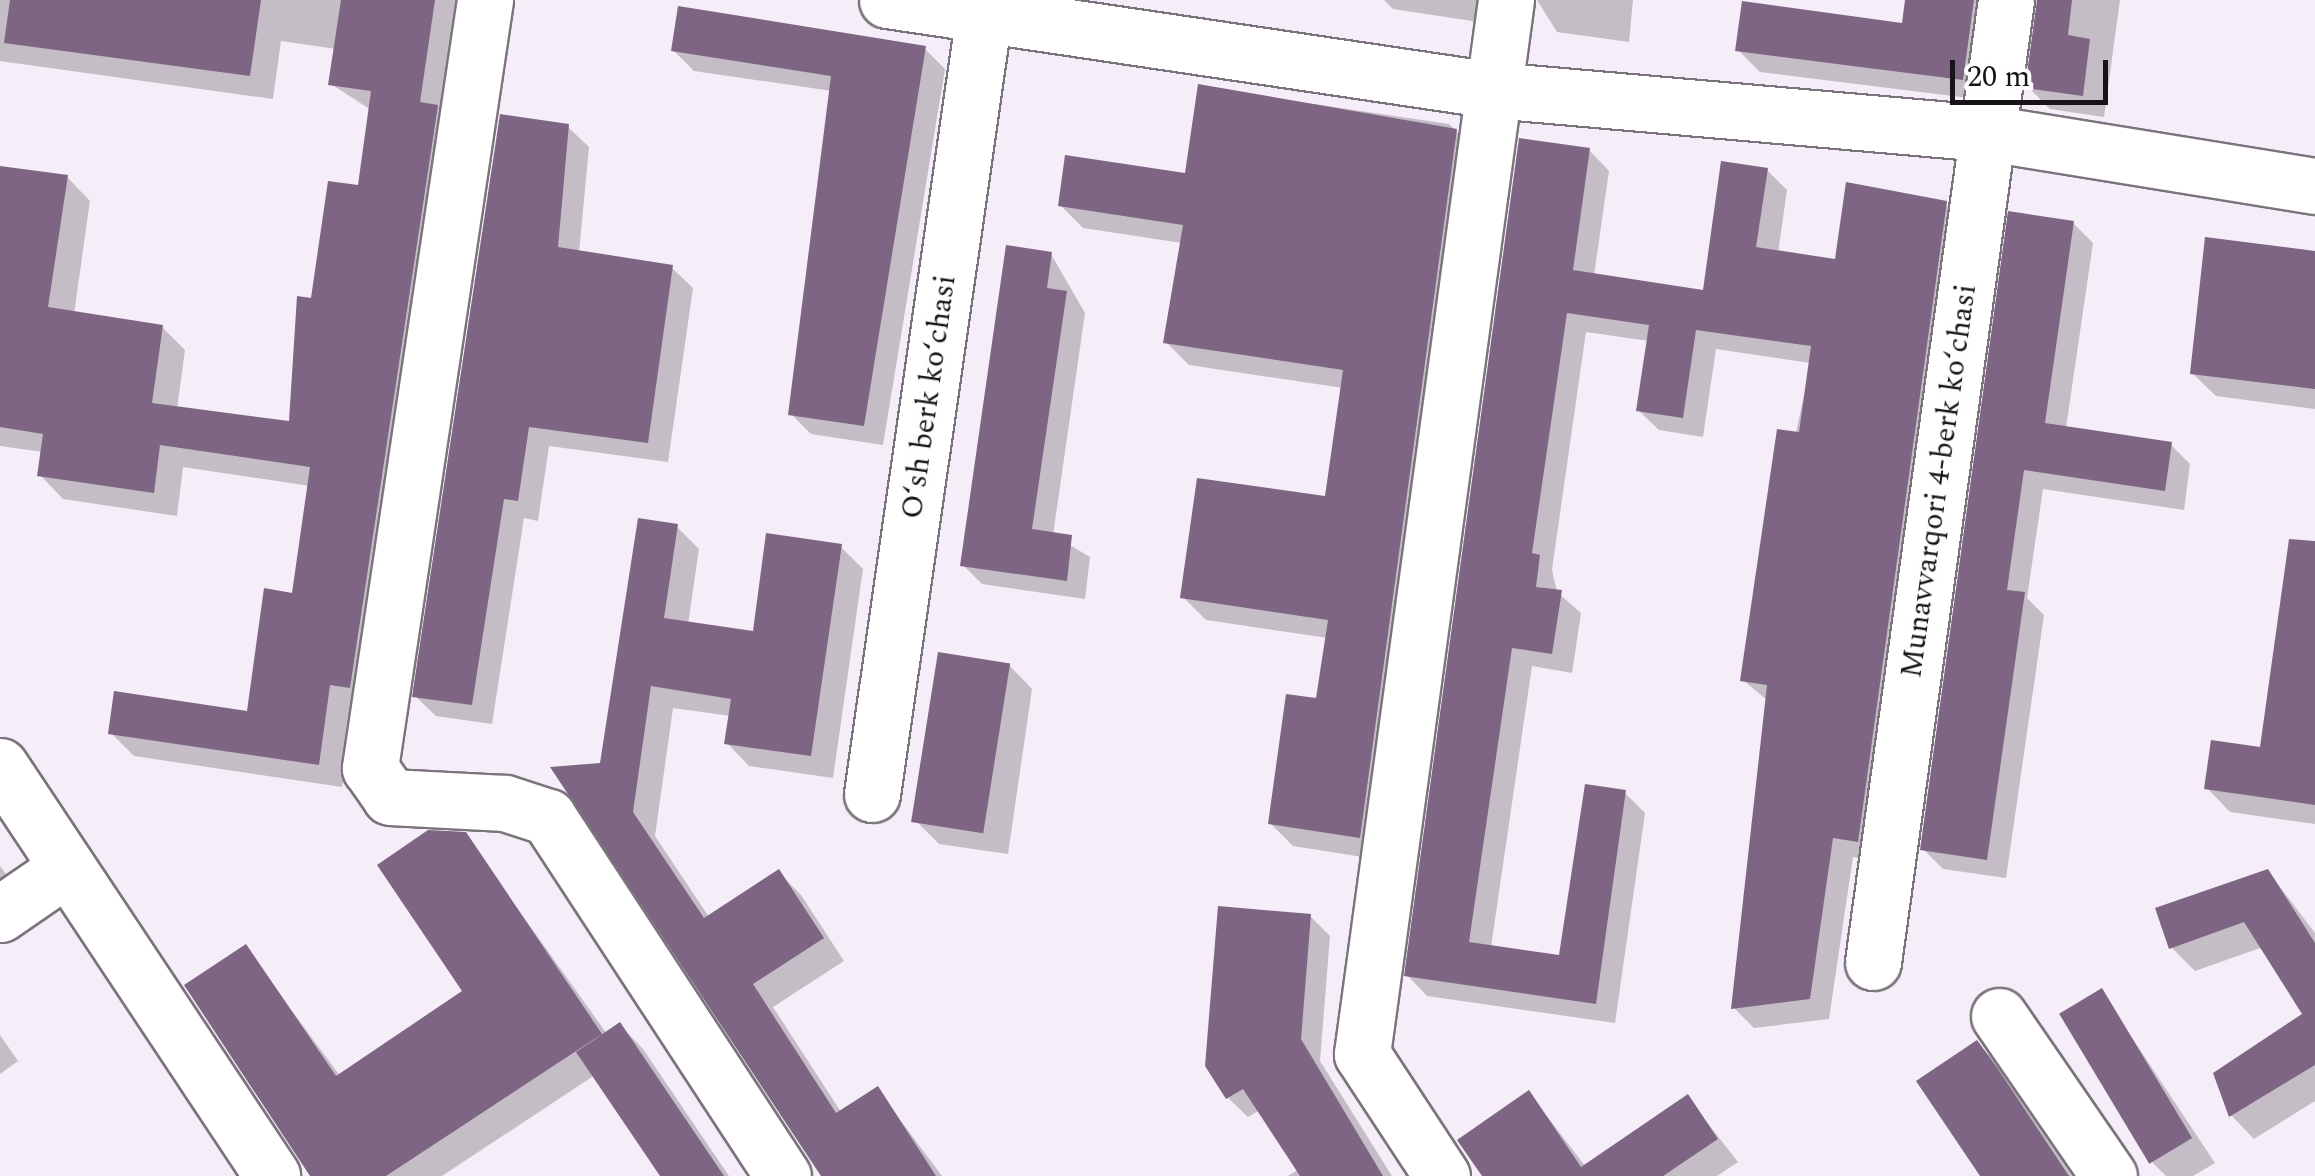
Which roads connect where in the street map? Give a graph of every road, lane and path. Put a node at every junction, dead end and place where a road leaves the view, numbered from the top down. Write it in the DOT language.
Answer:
graph roads {
  1 [pos="485,0"];
  2 [pos="888,0"];
  3 [pos="1506,0"];
  4 [pos="2006,0"];
  5 [pos="985,8"];
  6 [pos="1492,90"];
  7 [pos="1988,133"];
  8 [pos="2315,186"];
  9 [pos="0,766"];
  10 [pos="872,794"];
  11 [pos="67,868"];
  12 [pos="0,914"];
  13 [pos="1873,962"];
  14 [pos="1999,1016"];
  15 [pos="272,1176"];
  16 [pos="783,1176"];
  17 [pos="1442,1176"];
  18 [pos="2109,1176"];
  1 -- 16 [label="street"];
  2 -- 5 [label="street"];
  3 -- 6 [label="street"];
  4 -- 7 [label="street, Munavvarqori 4-berk koʻchasi"];
  5 -- 6 [label="street"];
  5 -- 10 [label="street, Oʻsh berk koʻchasi"];
  6 -- 7 [label="street"];
  6 -- 17 [label="street"];
  7 -- 8 [label="street"];
  7 -- 13 [label="street, Munavvarqori 4-berk koʻchasi"];
  9 -- 11 [label="street"];
  11 -- 12 [label="street"];
  11 -- 15 [label="street"];
  14 -- 18 [label="street"];
}
